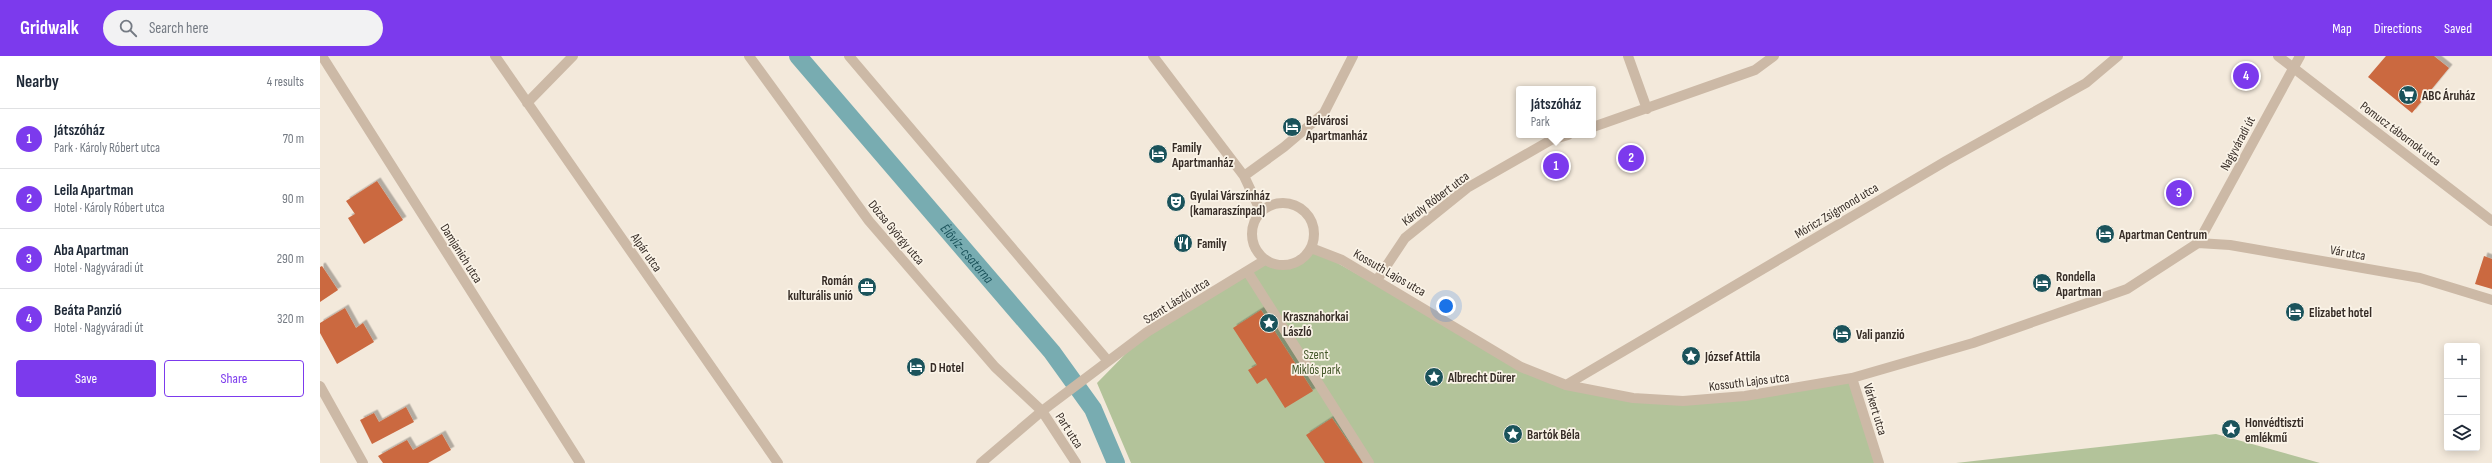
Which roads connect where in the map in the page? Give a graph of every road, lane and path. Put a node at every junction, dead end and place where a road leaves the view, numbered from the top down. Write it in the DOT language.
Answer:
graph roads {
  1 [pos="322,56"];
  2 [pos="495,56"];
  3 [pos="573,56"];
  4 [pos="749,56"];
  5 [pos="849,56"];
  6 [pos="1153,56"];
  7 [pos="1353,56"];
  8 [pos="1628,56"];
  9 [pos="1774,56"];
  10 [pos="2118,56"];
  11 [pos="2278,56"];
  12 [pos="2300,56"];
  13 [pos="2292,68"];
  14 [pos="527,103"];
  15 [pos="1647,109"];
  16 [pos="1596,126"];
  17 [pos="1558,138"];
  18 [pos="1244,176"];
  19 [pos="1261,212"];
  20 [pos="2492,221"];
  21 [pos="2198,243"];
  22 [pos="1312,248"];
  23 [pos="1265,260"];
  24 [pos="1247,271"];
  25 [pos="1377,280"];
  26 [pos="2492,300"];
  27 [pos="1105,363"];
  28 [pos="1852,378"];
  29 [pos="1566,385"];
  30 [pos="320,386"];
  31 [pos="1042,411"];
  32 [pos="363,463"];
  33 [pos="580,463"];
  34 [pos="778,463"];
  35 [pos="981,463"];
  36 [pos="1076,463"];
  37 [pos="1369,463"];
  38 [pos="1879,463"];
  1 -- 33 [label="street, Damjanich utca"];
  2 -- 14 [label="street, Alpár utca"];
  3 -- 14 [label="street"];
  4 -- 31 [label="street, Dózsa György utca"];
  5 -- 27 [label="street"];
  6 -- 18 [label="street"];
  7 -- 18 [label="street"];
  8 -- 15 [label="street"];
  9 -- 15 [label="street"];
  10 -- 29 [label="street, Móricz Zsigmond utca"];
  11 -- 13 [label="street, Pomucz tábornok utca"];
  12 -- 13 [label="street, Nagyváradi út"];
  13 -- 20 [label="street, Pomucz tábornok utca"];
  13 -- 21 [label="street, Nagyváradi út"];
  14 -- 34 [label="street, Alpár utca"];
  15 -- 16 [label="street"];
  17 -- 25 [label="street, Károly Róbert utca"];
  18 -- 19 [label="street"];
  19 -- 22 [label="street"];
  19 -- 23 [label="street"];
  21 -- 26 [label="street, Vár utca"];
  21 -- 28 [label="street, Kossuth Lajos utca"];
  22 -- 23 [label="street"];
  22 -- 25 [label="street, Kossuth Lajos utca"];
  23 -- 24 [label="street, Szent László utca"];
  24 -- 27 [label="street, Szent László utca"];
  24 -- 37 [label="street"];
  25 -- 29 [label="street, Kossuth Lajos utca"];
  27 -- 31 [label="street, Szent László utca"];
  28 -- 29 [label="street, Kossuth Lajos utca"];
  28 -- 38 [label="street, Várkert utca"];
  30 -- 32 [label="street"];
  31 -- 35 [label="street"];
  31 -- 36 [label="street, Part utca"];
}
